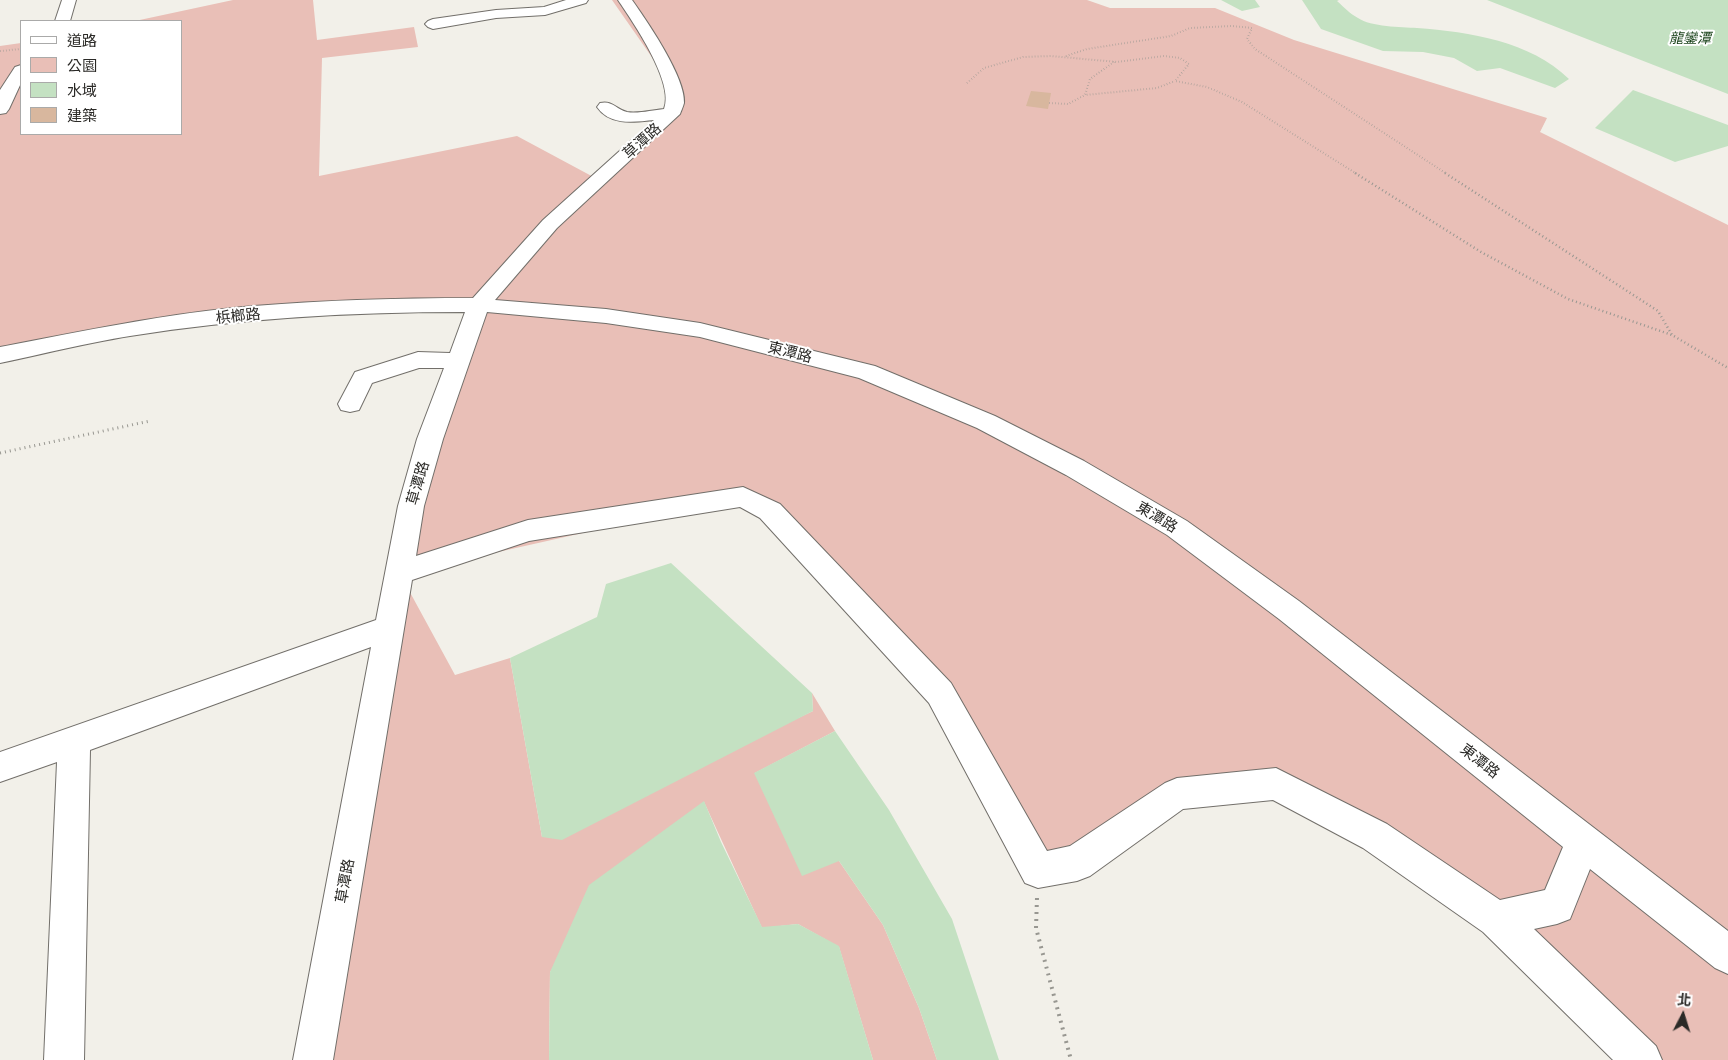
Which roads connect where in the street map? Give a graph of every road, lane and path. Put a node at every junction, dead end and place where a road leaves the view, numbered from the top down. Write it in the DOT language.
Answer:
graph roads {
  1 [pos="69,0"];
  2 [pos="581,0"];
  3 [pos="625,0"];
  4 [pos="62,20"];
  5 [pos="433,24"];
  6 [pos="20,49"];
  7 [pos="0,52"];
  8 [pos="1063,57"];
  9 [pos="1114,62"];
  10 [pos="20,72"];
  11 [pos="1175,80"];
  12 [pos="967,83"];
  13 [pos="1085,95"];
  14 [pos="1049,103"];
  15 [pos="606,107"];
  16 [pos="0,109"];
  17 [pos="671,114"];
  18 [pos="479,305"];
  19 [pos="1672,336"];
  20 [pos="0,356"];
  21 [pos="459,361"];
  22 [pos="1728,368"];
  23 [pos="350,404"];
  24 [pos="150,421"];
  25 [pos="0,452"];
  26 [pos="400,573"];
  27 [pos="390,627"];
  28 [pos="74,740"];
  29 [pos="0,767"];
  30 [pos="1583,842"];
  31 [pos="1038,870"];
  32 [pos="1496,919"];
  33 [pos="1728,956"];
  34 [pos="64,1060"];
  35 [pos="313,1060"];
  36 [pos="1071,1060"];
  37 [pos="1642,1060"];
  1 -- 4 [label="street"];
  2 -- 5 [label="street"];
  3 -- 17 [label="street, 草潭路"];
  6 -- 7 [label="path"];
  8 -- 9 [label="path"];
  8 -- 12 [label="path"];
  8 -- 19 [label="path"];
  9 -- 11 [label="path"];
  9 -- 13 [label="path"];
  10 -- 16 [label="street"];
  11 -- 13 [label="path"];
  11 -- 19 [label="path"];
  13 -- 14 [label="path"];
  15 -- 17 [label="street"];
  17 -- 18 [label="street, 草潭路"];
  18 -- 20 [label="street, 梹榔路"];
  18 -- 21 [label="street, 草潭路"];
  18 -- 30 [label="street, 東潭路"];
  19 -- 22 [label="path"];
  21 -- 23 [label="street"];
  21 -- 26 [label="street, 草潭路"];
  24 -- 25 [label="path"];
  26 -- 27 [label="street, 草潭路"];
  26 -- 31 [label="street"];
  27 -- 28 [label="street"];
  27 -- 35 [label="street, 草潭路"];
  28 -- 29 [label="street"];
  28 -- 34 [label="street"];
  30 -- 32 [label="street"];
  30 -- 33 [label="street, 東潭路"];
  31 -- 32 [label="street"];
  31 -- 36 [label="path"];
  32 -- 37 [label="street"];
}
